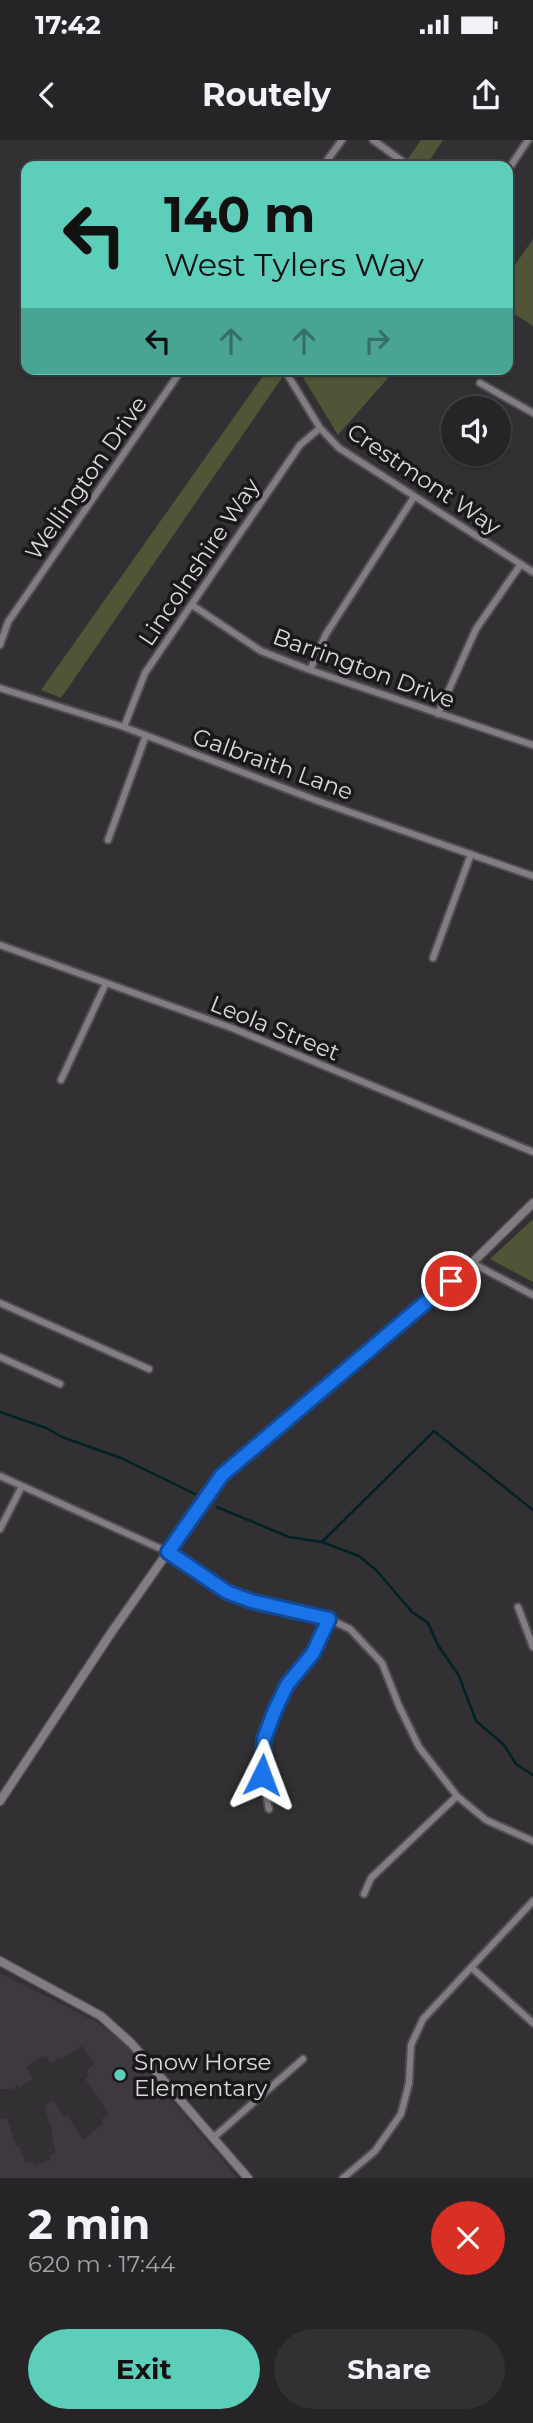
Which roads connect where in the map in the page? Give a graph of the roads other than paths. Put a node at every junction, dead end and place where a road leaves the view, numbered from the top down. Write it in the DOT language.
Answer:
graph roads {
  1 [pos="342,140"];
  2 [pos="373,140"];
  3 [pos="528,140"];
  4 [pos="327,161"];
  5 [pos="402,161"];
  6 [pos="513,162"];
  7 [pos="178,375"];
  8 [pos="288,375"];
  9 [pos="480,383"];
  10 [pos="533,414"];
  11 [pos="320,428"];
  12 [pos="414,497"];
  13 [pos="521,564"];
  14 [pos="533,572"];
  15 [pos="192,605"];
  16 [pos="0,645"];
  17 [pos="310,670"];
  18 [pos="0,688"];
  19 [pos="438,714"];
  20 [pos="124,727"];
  21 [pos="146,736"];
  22 [pos="533,746"];
  23 [pos="108,840"];
  24 [pos="471,854"];
  25 [pos="533,876"];
  26 [pos="0,945"];
  27 [pos="433,958"];
  28 [pos="106,983"];
  29 [pos="61,1080"];
  30 [pos="533,1152"];
  31 [pos="533,1203"];
  32 [pos="472,1263"];
  33 [pos="533,1295"];
  34 [pos="0,1303"];
  35 [pos="0,1357"];
  36 [pos="149,1369"];
  37 [pos="60,1384"];
  38 [pos="0,1476"];
  39 [pos="22,1486"];
  40 [pos="0,1529"];
  41 [pos="168,1552"];
  42 [pos="518,1608"];
  43 [pos="329,1619"];
  44 [pos="533,1647"];
  45 [pos="457,1796"];
  46 [pos="0,1801"];
  47 [pos="269,1809"];
  48 [pos="533,1840"];
  49 [pos="364,1894"];
  50 [pos="533,1901"];
  51 [pos="0,1961"];
  52 [pos="472,1968"];
  53 [pos="533,2023"];
  54 [pos="303,2059"];
  55 [pos="213,2138"];
  56 [pos="248,2178"];
  57 [pos="343,2178"];
  1 -- 4 [label="street"];
  2 -- 5 [label="street"];
  3 -- 6 [label="street"];
  7 -- 16 [label="street, Wellington Drive"];
  8 -- 11 [label="street, Crestmont Way"];
  9 -- 10 [label="street"];
  11 -- 12 [label="street, Crestmont Way"];
  11 -- 15 [label="street, Lincolnshire Way"];
  12 -- 13 [label="street, Crestmont Way"];
  12 -- 17 [label="street"];
  13 -- 14 [label="street, Crestmont Way"];
  13 -- 19 [label="street"];
  15 -- 17 [label="street, Barrington Drive"];
  15 -- 20 [label="street, Lincolnshire Way"];
  17 -- 19 [label="street, Barrington Drive"];
  18 -- 20 [label="street, Galbraith Lane"];
  19 -- 22 [label="street, Barrington Drive"];
  20 -- 21 [label="street, Galbraith Lane"];
  21 -- 23 [label="street"];
  21 -- 24 [label="street, Galbraith Lane"];
  24 -- 25 [label="street, Galbraith Lane"];
  24 -- 27 [label="street"];
  26 -- 28 [label="street, Leola Street"];
  28 -- 29 [label="street"];
  28 -- 30 [label="street, Leola Street"];
  31 -- 32 [label="street"];
  32 -- 33 [label="street"];
  32 -- 41 [label="street"];
  34 -- 36 [label="street"];
  35 -- 37 [label="street"];
  38 -- 39 [label="street"];
  39 -- 40 [label="street"];
  39 -- 41 [label="street"];
  41 -- 43 [label="street"];
  41 -- 46 [label="street"];
  42 -- 44 [label="street"];
  43 -- 45 [label="street"];
  43 -- 47 [label="street"];
  45 -- 48 [label="street"];
  45 -- 49 [label="street"];
  50 -- 52 [label="street"];
  51 -- 55 [label="street"];
  52 -- 53 [label="street"];
  52 -- 57 [label="street"];
  54 -- 55 [label="street"];
  55 -- 56 [label="street"];
}
